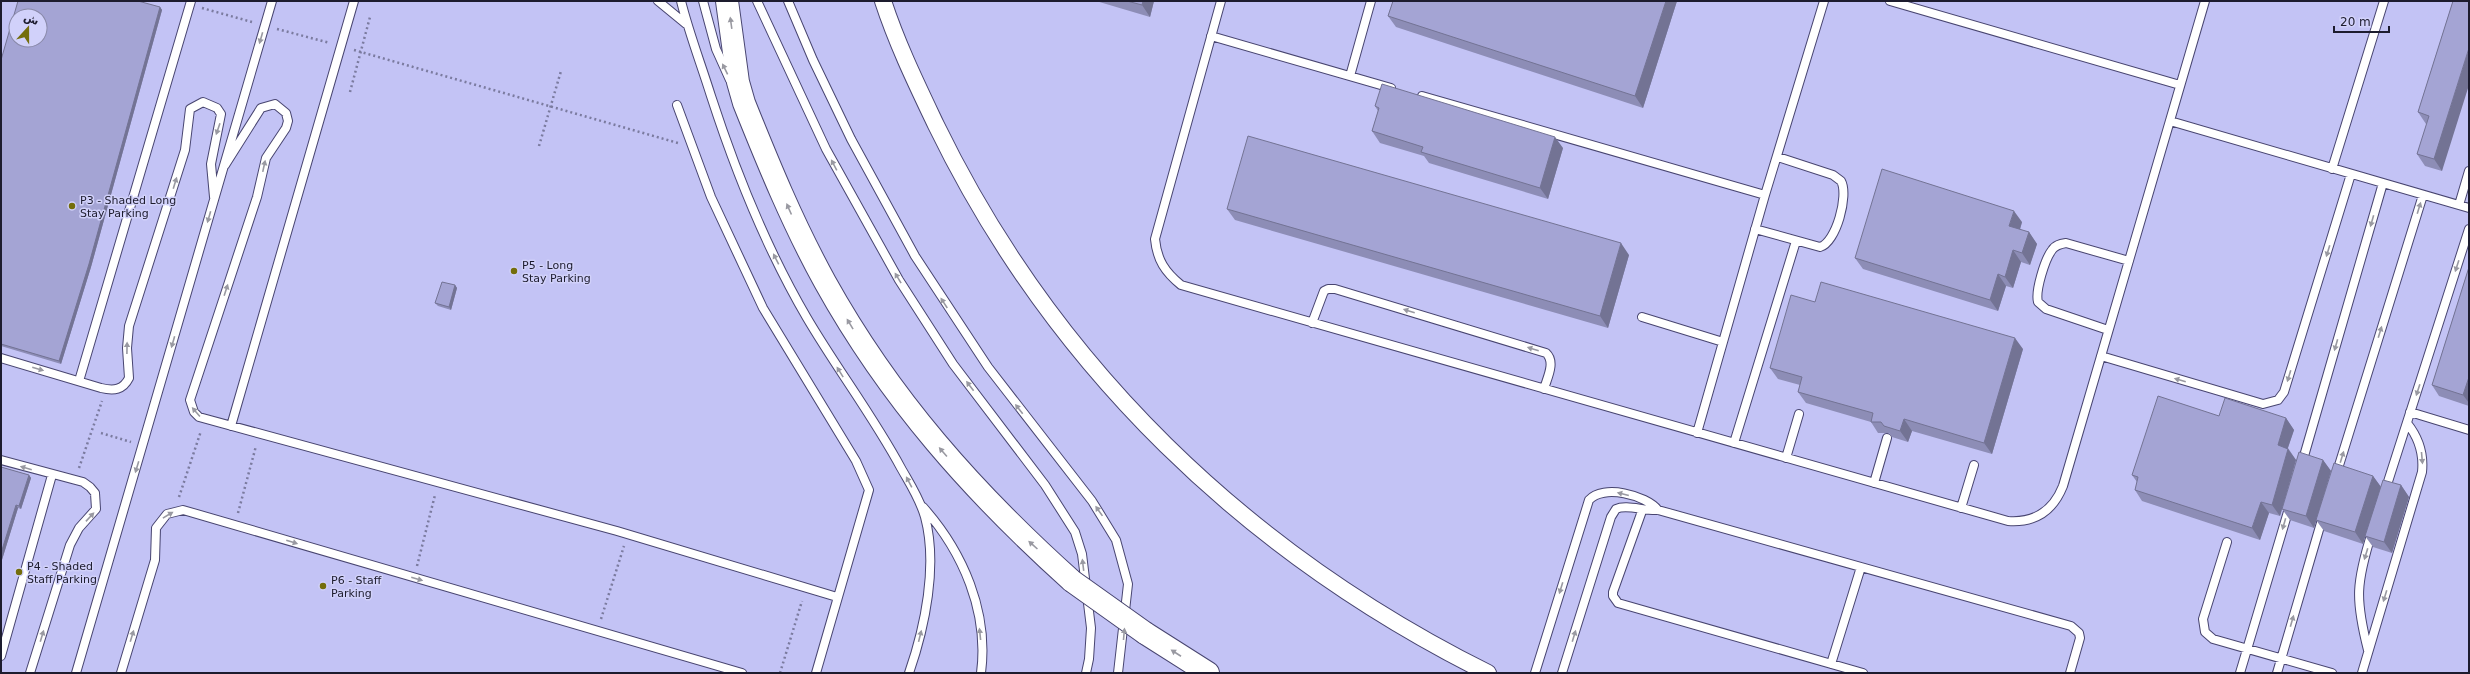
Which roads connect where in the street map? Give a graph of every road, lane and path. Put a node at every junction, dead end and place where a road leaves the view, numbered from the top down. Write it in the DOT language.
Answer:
graph roads {
  1 [pos="272,1"];
  2 [pos="354,1"];
  3 [pos="658,1"];
  4 [pos="681,1"];
  5 [pos="703,1"];
  6 [pos="727,1"];
  7 [pos="757,1"];
  8 [pos="788,1"];
  9 [pos="883,1"];
  10 [pos="1221,1"];
  11 [pos="1371,1"];
  12 [pos="1824,1"];
  13 [pos="1890,1"];
  14 [pos="2205,1"];
  15 [pos="2384,1"];
  16 [pos="190,3"];
  17 [pos="370,17"];
  18 [pos="687,24"];
  19 [pos="265,26"];
  20 [pos="1211,36"];
  21 [pos="341,46"];
  22 [pos="361,52"];
  23 [pos="561,71"];
  24 [pos="1350,76"];
  25 [pos="2180,85"];
  26 [pos="1396,89"];
  27 [pos="350,92"];
  28 [pos="1412,94"];
  29 [pos="744,102"];
  30 [pos="677,105"];
  31 [pos="551,107"];
  32 [pos="2170,122"];
  33 [pos="539,146"];
  34 [pos="692,147"];
  35 [pos="1778,157"];
  36 [pos="225,165"];
  37 [pos="2332,169"];
  38 [pos="2469,171"];
  39 [pos="2351,174"];
  40 [pos="2383,183"];
  41 [pos="1765,194"];
  42 [pos="2424,195"];
  43 [pos="214,198"];
  44 [pos="2459,205"];
  45 [pos="2469,208"];
  46 [pos="1755,229"];
  47 [pos="2469,229"];
  48 [pos="1796,241"];
  49 [pos="2129,262"];
  50 [pos="1642,317"];
  51 [pos="1312,323"];
  52 [pos="2108,330"];
  53 [pos="1723,342"];
  54 [pos="2101,356"];
  55 [pos="1,358"];
  56 [pos="80,381"];
  57 [pos="105,389"];
  58 [pos="1544,389"];
  59 [pos="2410,412"];
  60 [pos="1799,414"];
  61 [pos="205,419"];
  62 [pos="2407,422"];
  63 [pos="231,426"];
  64 [pos="2469,430"];
  65 [pos="260,433"];
  66 [pos="1697,433"];
  67 [pos="1886,438"];
  68 [pos="1734,443"];
  69 [pos="1786,458"];
  70 [pos="1,460"];
  71 [pos="1974,465"];
  72 [pos="2298,474"];
  73 [pos="52,475"];
  74 [pos="75,481"];
  75 [pos="439,481"];
  76 [pos="1874,483"];
  77 [pos="2332,487"];
  78 [pos="2292,497"];
  79 [pos="2384,497"];
  80 [pos="921,504"];
  81 [pos="1961,508"];
  82 [pos="2325,509"];
  83 [pos="1658,510"];
  84 [pos="175,511"];
  85 [pos="1642,511"];
  86 [pos="234,525"];
  87 [pos="2374,526"];
  88 [pos="628,535"];
  89 [pos="2227,542"];
  90 [pos="1861,567"];
  91 [pos="414,578"];
  92 [pos="806,586"];
  93 [pos="837,597"];
  94 [pos="597,631"];
  95 [pos="2247,649"];
  96 [pos="2368,650"];
  97 [pos="1,656"];
  98 [pos="2281,659"];
  99 [pos="1831,664"];
  100 [pos="30,673"];
  101 [pos="76,673"];
  102 [pos="121,673"];
  103 [pos="742,673"];
  104 [pos="780,673"];
  105 [pos="816,673"];
  106 [pos="909,673"];
  107 [pos="980,673"];
  108 [pos="1086,673"];
  109 [pos="1118,673"];
  110 [pos="1208,673"];
  111 [pos="1488,673"];
  112 [pos="1535,673"];
  113 [pos="1562,673"];
  114 [pos="1863,673"];
  115 [pos="2070,673"];
  116 [pos="2240,673"];
  117 [pos="2277,673"];
  118 [pos="2332,673"];
  119 [pos="2362,673"];
  1 -- 19 [label="lane"];
  2 -- 21 [label="lane"];
  3 -- 18 [label="lane"];
  4 -- 18 [label="lane"];
  29 -- 5 [label="lane, one-way"];
  29 -- 6 [label="street, one-way"];
  108 -- 7 [label="lane, one-way"];
  109 -- 8 [label="lane, one-way"];
  9 -- 111 [label="street"];
  10 -- 20 [label="lane"];
  11 -- 24 [label="lane"];
  12 -- 35 [label="lane"];
  13 -- 25 [label="lane"];
  14 -- 25 [label="lane"];
  15 -- 37 [label="lane"];
  16 -- 19 [label="path"];
  16 -- 56 [label="lane"];
  17 -- 22 [label="path"];
  80 -- 18 [label="lane, one-way"];
  19 -- 21 [label="path"];
  19 -- 36 [label="lane, one-way"];
  20 -- 24 [label="lane"];
  20 -- 51 [label="lane"];
  21 -- 22 [label="path"];
  21 -- 63 [label="lane"];
  22 -- 27 [label="path"];
  22 -- 31 [label="path"];
  23 -- 31 [label="path"];
  24 -- 26 [label="lane"];
  25 -- 32 [label="lane"];
  28 -- 41 [label="lane"];
  110 -- 29 [label="street, one-way, bridge"];
  30 -- 34 [label="lane"];
  31 -- 33 [label="path"];
  31 -- 34 [label="path"];
  32 -- 37 [label="lane"];
  32 -- 49 [label="lane"];
  34 -- 93 [label="lane"];
  35 -- 41 [label="lane"];
  35 -- 48 [label="lane"];
  36 -- 43 [label="lane"];
  61 -- 36 [label="lane, one-way"];
  37 -- 39 [label="lane"];
  38 -- 44 [label="lane"];
  39 -- 40 [label="lane"];
  39 -- 54 [label="lane, one-way"];
  40 -- 42 [label="lane"];
  40 -- 72 [label="lane, one-way"];
  41 -- 46 [label="lane"];
  42 -- 44 [label="lane"];
  77 -- 42 [label="lane, one-way"];
  57 -- 43 [label="lane, one-way"];
  43 -- 101 [label="lane, one-way"];
  44 -- 45 [label="lane"];
  46 -- 48 [label="lane"];
  46 -- 53 [label="lane"];
  47 -- 59 [label="lane, one-way"];
  48 -- 68 [label="lane"];
  49 -- 52 [label="lane"];
  49 -- 52 [label="lane"];
  50 -- 53 [label="lane"];
  51 -- 58 [label="lane"];
  58 -- 51 [label="lane, one-way"];
  52 -- 54 [label="lane"];
  53 -- 66 [label="lane"];
  54 -- 81 [label="lane"];
  55 -- 56 [label="lane, one-way"];
  56 -- 57 [label="lane"];
  57 -- 74 [label="path"];
  58 -- 66 [label="lane"];
  59 -- 62 [label="lane"];
  59 -- 64 [label="lane"];
  60 -- 69 [label="lane"];
  61 -- 63 [label="lane"];
  61 -- 84 [label="path"];
  62 -- 79 [label="lane"];
  62 -- 96 [label="lane, one-way"];
  63 -- 65 [label="lane"];
  65 -- 75 [label="lane"];
  65 -- 86 [label="path"];
  66 -- 68 [label="lane"];
  67 -- 76 [label="lane"];
  68 -- 69 [label="lane"];
  69 -- 76 [label="lane"];
  73 -- 70 [label="lane, one-way"];
  71 -- 81 [label="lane"];
  73 -- 74 [label="lane"];
  73 -- 97 [label="lane"];
  100 -- 74 [label="lane, one-way"];
  75 -- 88 [label="lane"];
  75 -- 91 [label="path"];
  76 -- 81 [label="lane"];
  78 -- 95 [label="lane, one-way"];
  106 -- 80 [label="lane, one-way"];
  107 -- 80 [label="lane, one-way"];
  98 -- 82 [label="lane, one-way"];
  83 -- 85 [label="lane"];
  83 -- 90 [label="lane"];
  83 -- 112 [label="lane, one-way"];
  84 -- 86 [label="lane"];
  102 -- 84 [label="lane, one-way"];
  85 -- 99 [label="lane"];
  113 -- 85 [label="lane, one-way"];
  86 -- 91 [label="lane, one-way"];
  87 -- 96 [label="lane, one-way"];
  88 -- 92 [label="lane"];
  88 -- 94 [label="path"];
  89 -- 95 [label="lane"];
  90 -- 99 [label="lane"];
  90 -- 115 [label="lane"];
  91 -- 94 [label="lane, one-way"];
  92 -- 93 [label="lane"];
  92 -- 104 [label="path"];
  93 -- 105 [label="lane"];
  94 -- 103 [label="lane"];
  95 -- 98 [label="lane"];
  95 -- 116 [label="lane"];
  96 -- 119 [label="lane"];
  98 -- 117 [label="lane"];
  98 -- 118 [label="lane"];
  99 -- 114 [label="lane"];
}
